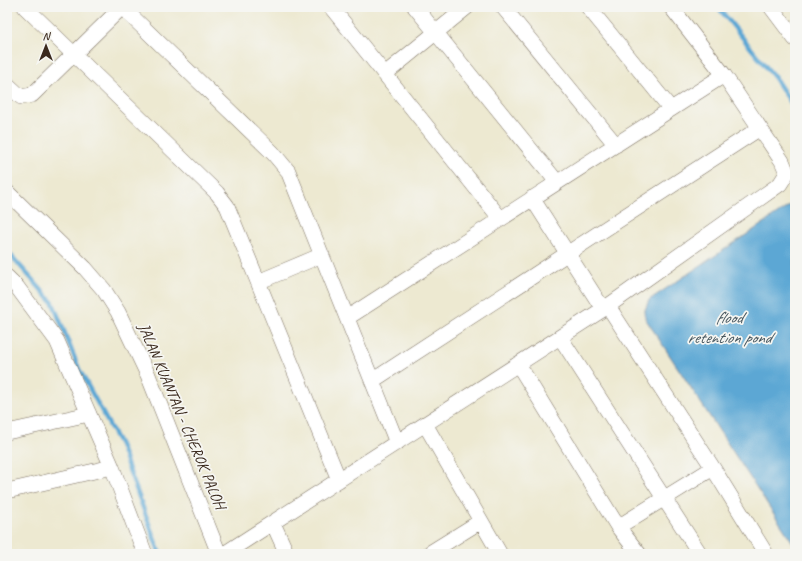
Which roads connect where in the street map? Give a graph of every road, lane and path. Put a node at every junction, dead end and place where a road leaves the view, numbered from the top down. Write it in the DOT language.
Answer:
graph roads {
  1 [pos="25,7"];
  2 [pos="122,7"];
  3 [pos="331,7"];
  4 [pos="415,7"];
  5 [pos="467,7"];
  6 [pos="503,7"];
  7 [pos="588,7"];
  8 [pos="670,7"];
  9 [pos="771,7"];
  10 [pos="436,32"];
  11 [pos="795,39"];
  12 [pos="74,56"];
  13 [pos="385,74"];
  14 [pos="724,75"];
  15 [pos="7,84"];
  16 [pos="671,109"];
  17 [pos="760,128"];
  18 [pos="616,145"];
  19 [pos="557,182"];
  20 [pos="7,192"];
  21 [pos="532,198"];
  22 [pos="500,218"];
  23 [pos="568,254"];
  24 [pos="322,255"];
  25 [pos="7,277"];
  26 [pos="258,282"];
  27 [pos="605,307"];
  28 [pos="347,318"];
  29 [pos="560,337"];
  30 [pos="518,364"];
  31 [pos="372,381"];
  32 [pos="89,414"];
  33 [pos="425,424"];
  34 [pos="7,432"];
  35 [pos="397,443"];
  36 [pos="112,467"];
  37 [pos="713,468"];
  38 [pos="339,480"];
  39 [pos="7,491"];
  40 [pos="664,498"];
  41 [pos="481,521"];
  42 [pos="273,523"];
  43 [pos="618,527"];
  44 [pos="431,553"];
  45 [pos="145,554"];
  46 [pos="219,554"];
  47 [pos="224,554"];
  48 [pos="287,554"];
  49 [pos="500,554"];
  50 [pos="639,554"];
  51 [pos="700,554"];
  52 [pos="766,554"];
  1 -- 12 [label="street"];
  2 -- 12 [label="street"];
  2 -- 24 [label="street"];
  3 -- 13 [label="street"];
  4 -- 10 [label="street"];
  5 -- 10 [label="street"];
  6 -- 18 [label="street"];
  7 -- 16 [label="street"];
  8 -- 14 [label="street"];
  9 -- 11 [label="street"];
  10 -- 13 [label="street"];
  10 -- 19 [label="street"];
  12 -- 15 [label="street"];
  12 -- 26 [label="street"];
  13 -- 22 [label="street"];
  14 -- 16 [label="street"];
  14 -- 17 [label="street"];
  16 -- 18 [label="street"];
  17 -- 23 [label="street"];
  17 -- 27 [label="street"];
  18 -- 19 [label="street"];
  19 -- 21 [label="street"];
  20 -- 46 [label="street, JALAN KUANTAN - CHEROK PALOH"];
  21 -- 22 [label="street"];
  21 -- 23 [label="street"];
  22 -- 28 [label="street"];
  23 -- 27 [label="street"];
  23 -- 31 [label="street"];
  24 -- 26 [label="street"];
  24 -- 28 [label="street"];
  25 -- 32 [label="street"];
  26 -- 38 [label="street"];
  27 -- 29 [label="street"];
  27 -- 37 [label="street"];
  28 -- 31 [label="street"];
  29 -- 30 [label="street"];
  29 -- 40 [label="street"];
  30 -- 33 [label="street"];
  30 -- 43 [label="street"];
  31 -- 35 [label="street"];
  32 -- 34 [label="street"];
  32 -- 36 [label="street"];
  33 -- 35 [label="street"];
  33 -- 41 [label="street"];
  35 -- 38 [label="street"];
  36 -- 39 [label="street"];
  36 -- 45 [label="street"];
  37 -- 40 [label="street"];
  37 -- 52 [label="street"];
  38 -- 42 [label="street"];
  40 -- 43 [label="street"];
  40 -- 51 [label="street"];
  41 -- 44 [label="street"];
  41 -- 49 [label="street"];
  42 -- 47 [label="street"];
  42 -- 48 [label="street"];
  43 -- 50 [label="street"];
}
